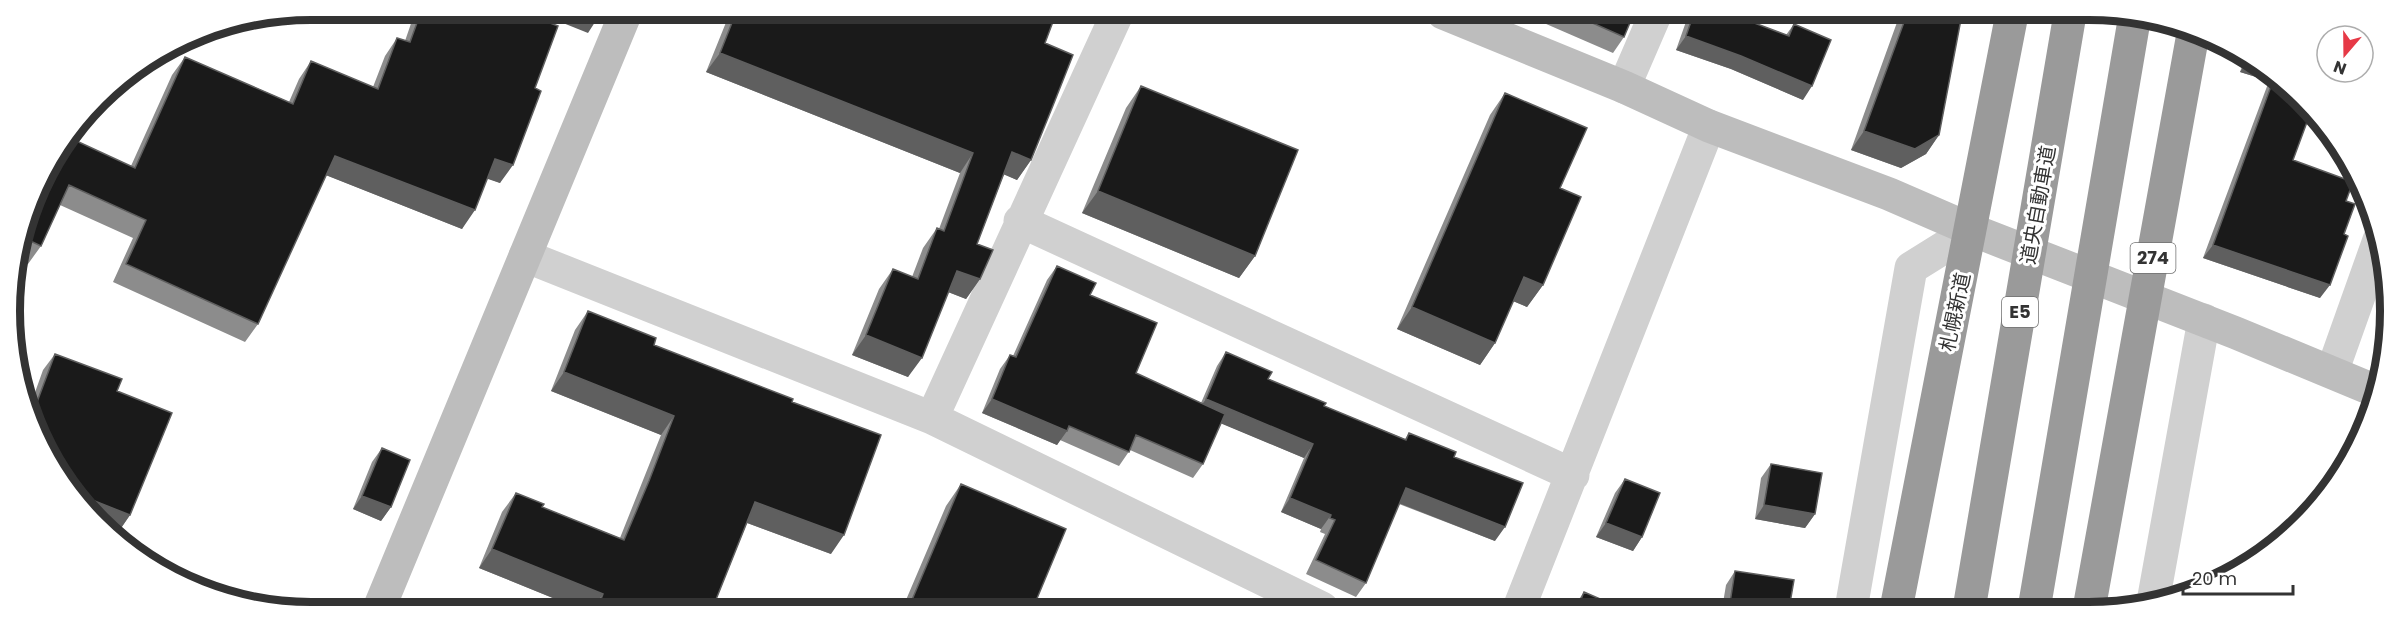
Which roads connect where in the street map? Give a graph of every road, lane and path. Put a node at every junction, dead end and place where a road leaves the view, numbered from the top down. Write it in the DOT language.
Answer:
graph roads {
  1 [pos="623,20"];
  2 [pos="1114,20"];
  3 [pos="1460,20"];
  4 [pos="1653,20"];
  5 [pos="2011,20"];
  6 [pos="2069,20"];
  7 [pos="2134,23"];
  8 [pos="2192,39"];
  9 [pos="1624,87"];
  10 [pos="1709,126"];
  11 [pos="1020,221"];
  12 [pos="1972,230"];
  13 [pos="2374,254"];
  14 [pos="525,255"];
  15 [pos="2145,296"];
  16 [pos="2204,320"];
  17 [pos="2332,372"];
  18 [pos="2369,388"];
  19 [pos="932,418"];
  20 [pos="1573,475"];
  21 [pos="2154,594"];
  22 [pos="382,602"];
  23 [pos="1310,602"];
  24 [pos="1521,602"];
  25 [pos="1852,602"];
  26 [pos="1897,602"];
  27 [pos="1970,602"];
  28 [pos="2035,602"];
  29 [pos="2090,602"];
  1 -- 14 [label="street"];
  2 -- 11 [label="street"];
  3 -- 9 [label="street"];
  4 -- 9 [label="street"];
  5 -- 12 [label="highway, 札幌新道"];
  6 -- 27 [label="highway, 道央自動車道 / E5"];
  7 -- 28 [label="highway"];
  8 -- 15 [label="highway, 274"];
  9 -- 10 [label="street"];
  10 -- 12 [label="street"];
  10 -- 20 [label="street"];
  11 -- 19 [label="street"];
  11 -- 20 [label="street"];
  12 -- 15 [label="street"];
  12 -- 25 [label="street"];
  12 -- 26 [label="highway, 札幌新道"];
  13 -- 17 [label="street"];
  14 -- 19 [label="street"];
  14 -- 22 [label="street"];
  15 -- 16 [label="street"];
  15 -- 29 [label="highway, 274"];
  16 -- 17 [label="street"];
  16 -- 21 [label="street"];
  17 -- 18 [label="street"];
  19 -- 23 [label="street"];
  20 -- 24 [label="street"];
}
